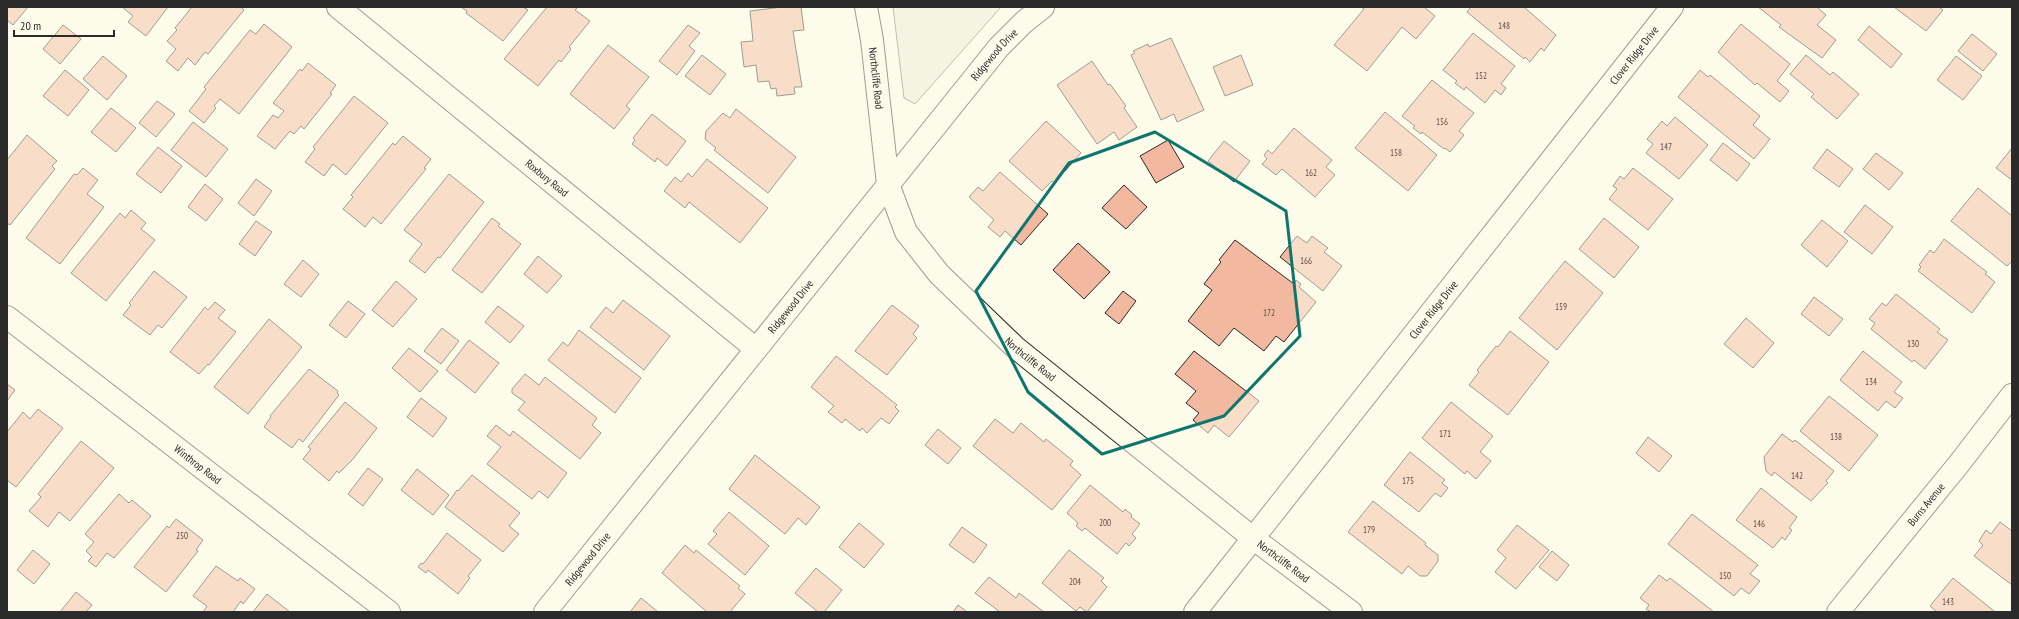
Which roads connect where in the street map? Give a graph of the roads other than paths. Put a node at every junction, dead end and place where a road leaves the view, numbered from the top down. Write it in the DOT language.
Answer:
graph roads {
  1 [pos="338,7"];
  2 [pos="866,7"];
  3 [pos="1043,7"];
  4 [pos="1672,7"];
  5 [pos="888,184"];
  6 [pos="7,317"];
  7 [pos="756,348"];
  8 [pos="2012,395"];
  9 [pos="1254,539"];
  10 [pos="389,612"];
  11 [pos="545,612"];
  12 [pos="1195,612"];
  13 [pos="1351,612"];
  14 [pos="1838,612"];
  1 -- 7 [label="street, Roxbury Road"];
  2 -- 5 [label="street, Northcliffe Road"];
  3 -- 5 [label="street, Ridgewood Drive"];
  4 -- 9 [label="street, Clover Ridge Drive"];
  5 -- 7 [label="street, Ridgewood Drive"];
  5 -- 9 [label="street, Northcliffe Road"];
  6 -- 10 [label="street, Winthrop Road"];
  7 -- 11 [label="street, Ridgewood Drive"];
  8 -- 14 [label="street, Burns Avenue"];
  9 -- 12 [label="street, Clover Ridge Drive"];
  9 -- 13 [label="street, Northcliffe Road"];
}
